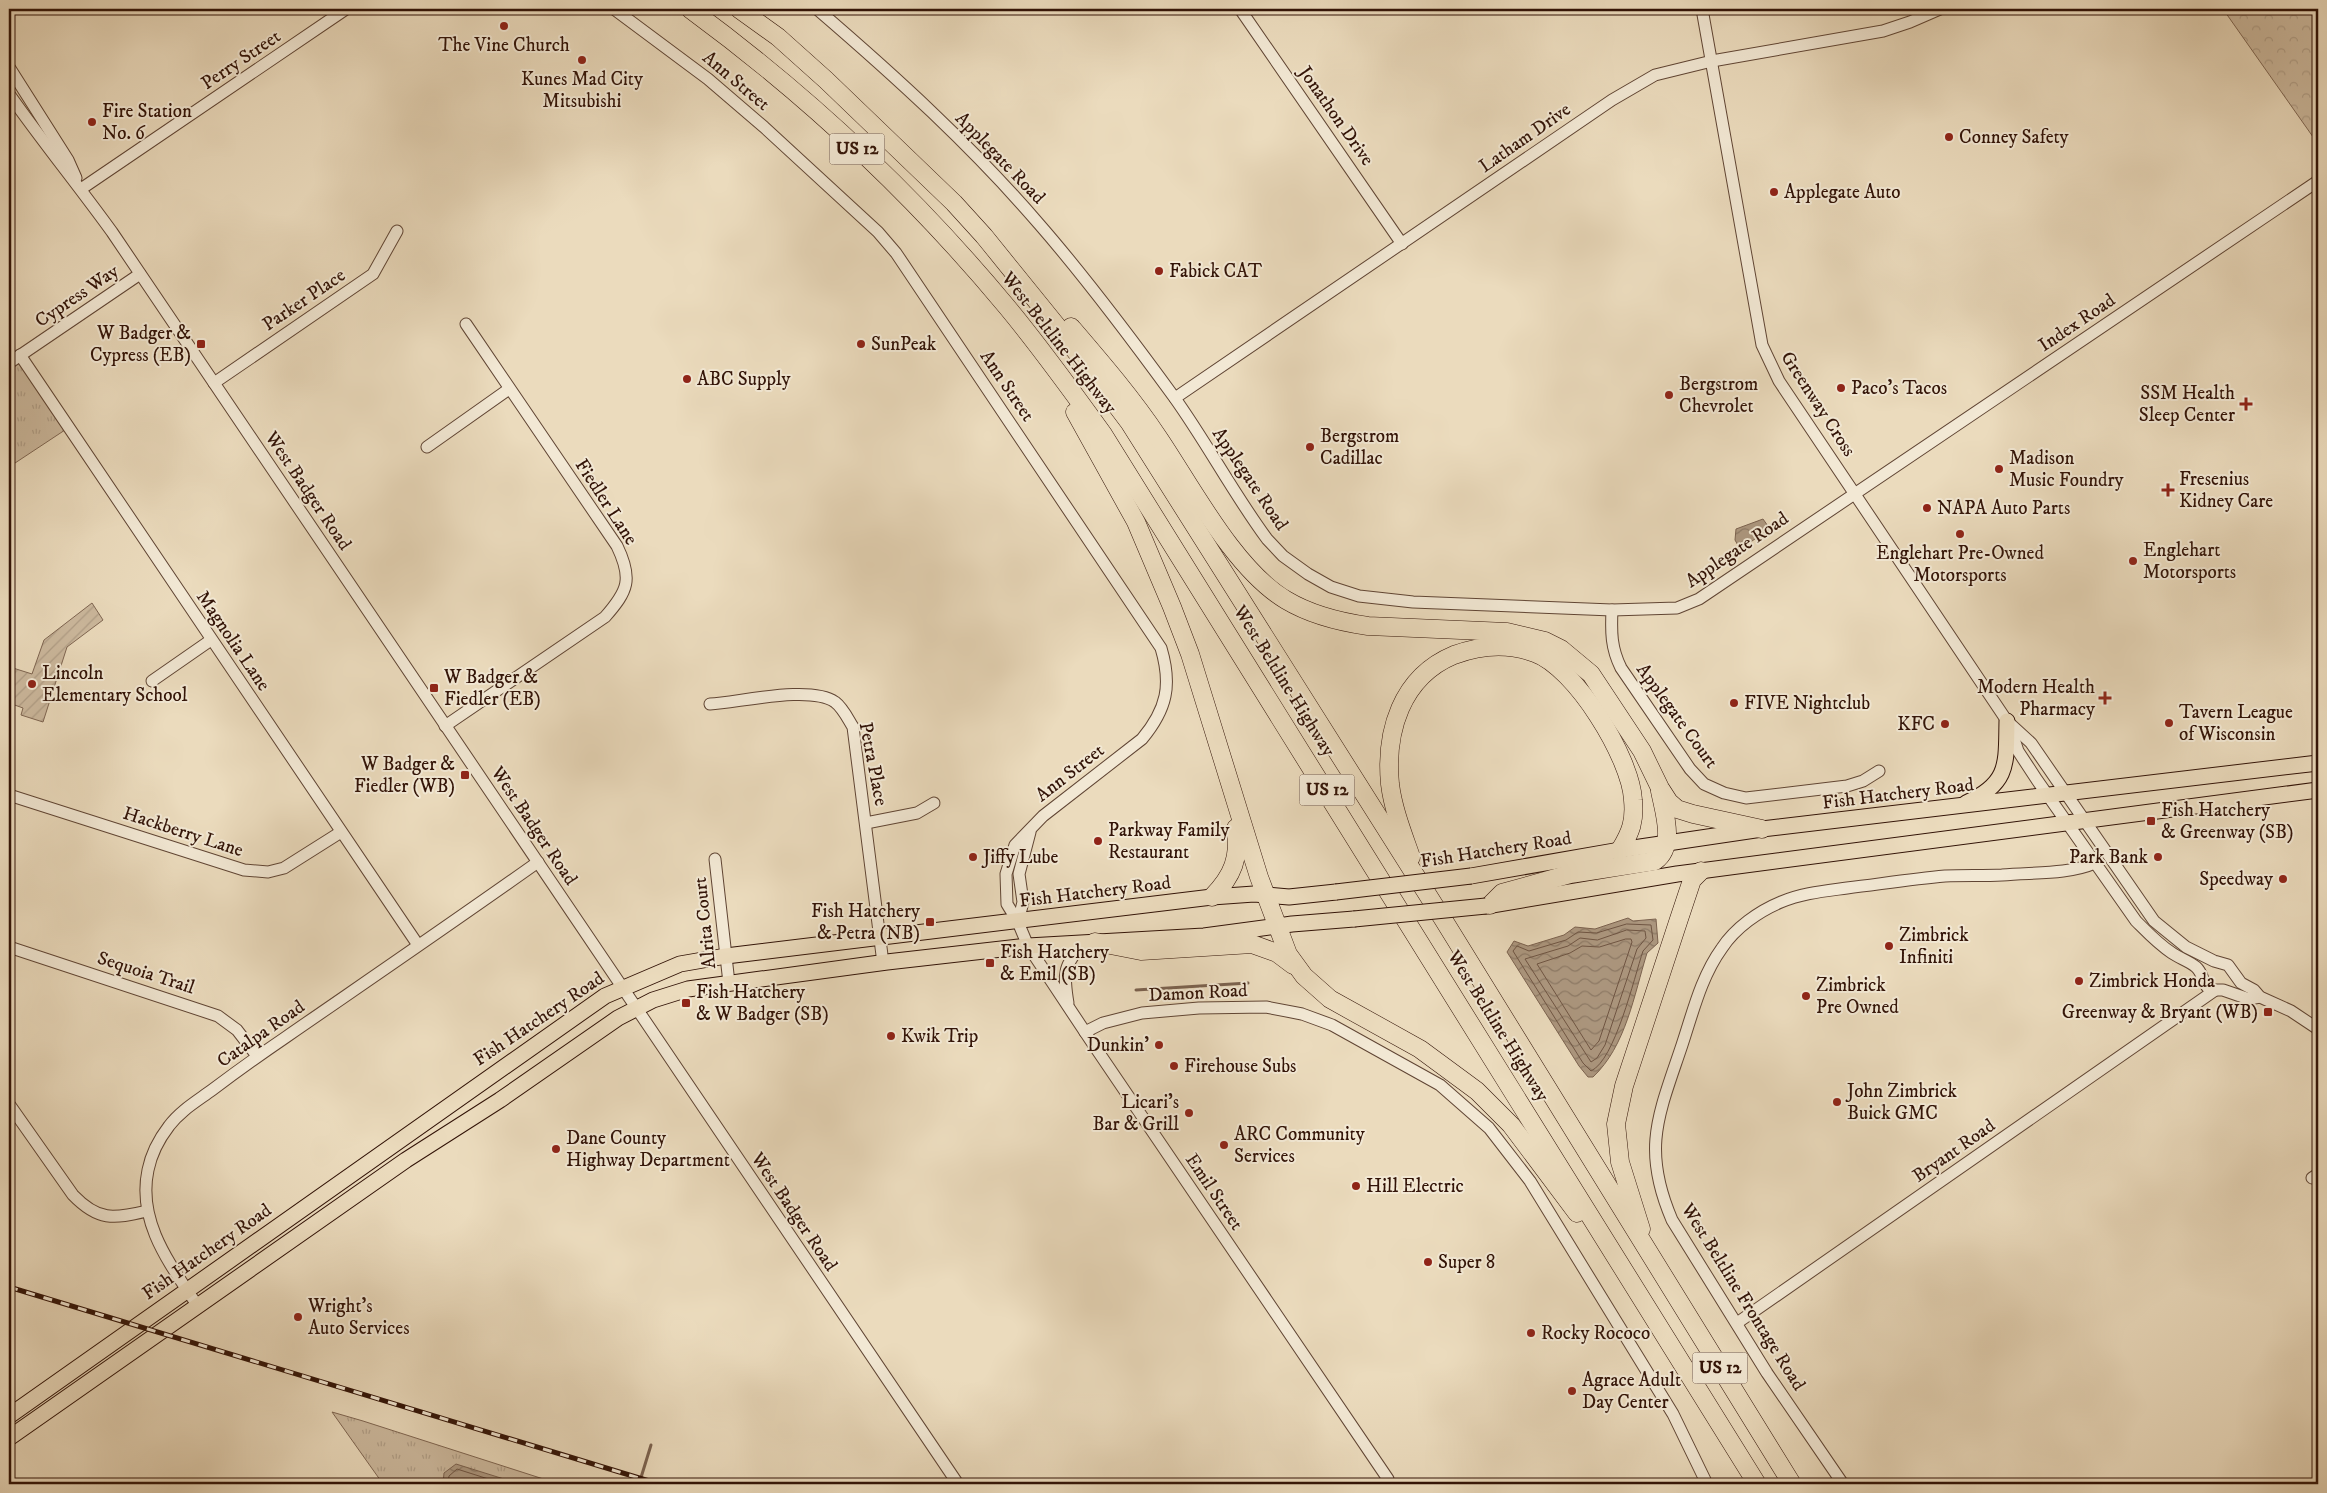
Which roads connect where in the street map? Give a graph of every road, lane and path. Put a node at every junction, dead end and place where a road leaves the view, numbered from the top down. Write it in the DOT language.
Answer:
graph roads {
  1 [pos="346,9"];
  2 [pos="614,9"];
  3 [pos="690,9"];
  4 [pos="741,9"];
  5 [pos="817,9"];
  6 [pos="1240,9"];
  7 [pos="1702,9"];
  8 [pos="1940,9"];
  9 [pos="1712,61"];
  10 [pos="9,67"];
  11 [pos="9,94"];
  12 [pos="2318,181"];
  13 [pos="81,189"];
  14 [pos="397,231"];
  15 [pos="984,236"];
  16 [pos="1402,244"];
  17 [pos="140,274"];
  18 [pos="1006,307"];
  19 [pos="466,324"];
  20 [pos="20,355"];
  21 [pos="9,363"];
  22 [pos="214,383"];
  23 [pos="509,389"];
  24 [pos="1175,398"];
  25 [pos="427,446"];
  26 [pos="1855,493"];
  27 [pos="1612,610"];
  28 [pos="211,640"];
  29 [pos="152,681"];
  30 [pos="710,704"];
  31 [pos="2008,721"];
  32 [pos="445,726"];
  33 [pos="1212,728"];
  34 [pos="2318,763"];
  35 [pos="1878,771"];
  36 [pos="2318,783"];
  37 [pos="1660,788"];
  38 [pos="2318,790"];
  39 [pos="2301,792"];
  40 [pos="9,795"];
  41 [pos="2067,795"];
  42 [pos="2048,796"];
  43 [pos="934,802"];
  44 [pos="1955,807"];
  45 [pos="2085,822"];
  46 [pos="866,823"];
  47 [pos="2068,824"];
  48 [pos="1762,829"];
  49 [pos="341,832"];
  50 [pos="1667,842"];
  51 [pos="1620,850"];
  52 [pos="715,859"];
  53 [pos="538,862"];
  54 [pos="2095,863"];
  55 [pos="1701,871"];
  56 [pos="1419,881"];
  57 [pos="1266,895"];
  58 [pos="1212,897"];
  59 [pos="1488,905"];
  60 [pos="1018,922"];
  61 [pos="1278,926"];
  62 [pos="880,938"];
  63 [pos="1090,942"];
  64 [pos="418,945"];
  65 [pos="1028,946"];
  66 [pos="9,948"];
  67 [pos="726,956"];
  68 [pos="2214,961"];
  69 [pos="883,963"];
  70 [pos="2231,968"];
  71 [pos="1304,976"];
  72 [pos="2203,979"];
  73 [pos="729,983"];
  74 [pos="622,988"];
  75 [pos="2219,991"];
  76 [pos="2260,997"];
  77 [pos="1069,1007"];
  78 [pos="2192,1007"];
  79 [pos="636,1008"];
  80 [pos="2318,1029"];
  81 [pos="1085,1032"];
  82 [pos="257,1056"];
  83 [pos="9,1104"];
  84 [pos="147,1211"];
  85 [pos="1648,1252"];
  86 [pos="1633,1284"];
  87 [pos="188,1290"];
  88 [pos="197,1304"];
  89 [pos="1737,1323"];
  90 [pos="9,1416"];
  91 [pos="9,1438"];
  92 [pos="1388,1479"];
  93 [pos="958,1484"];
  94 [pos="1707,1484"];
  95 [pos="1757,1484"];
  96 [pos="1792,1484"];
  97 [pos="1843,1484"];
  1 -- 13 [label="street, Perry Street"];
  2 -- 60 [label="street, Ann Street"];
  3 -- 18 [label="highway, West Beltline Highway / US 12"];
  4 -- 15 [label="highway, West Beltline Highway / US 12"];
  5 -- 24 [label="street, Applegate Road"];
  6 -- 16 [label="street, Jonathon Drive"];
  7 -- 9 [label="street, Greenway Cross"];
  8 -- 9 [label="street, Latham Drive"];
  9 -- 16 [label="street, Latham Drive"];
  9 -- 26 [label="street, Greenway Cross"];
  10 -- 13 [label="street, West Badger Road"];
  11 -- 13 [label="street, West Badger Road"];
  12 -- 26 [label="street, Index Road"];
  13 -- 17 [label="street, West Badger Road"];
  14 -- 22 [label="street, Parker Place"];
  15 -- 37 [label="highway"];
  15 -- 56 [label="highway, West Beltline Highway / US 12"];
  16 -- 24 [label="street, Latham Drive"];
  17 -- 20 [label="street, Cypress Way"];
  17 -- 22 [label="street, West Badger Road"];
  18 -- 33 [label="highway"];
  18 -- 86 [label="highway, West Beltline Highway / US 12"];
  19 -- 23 [label="street, Fiedler Lane"];
  20 -- 21 [label="street, Cypress Way"];
  20 -- 28 [label="street, Magnolia Lane"];
  22 -- 32 [label="street, West Badger Road"];
  23 -- 25 [label="street"];
  23 -- 32 [label="street, Fiedler Lane"];
  24 -- 27 [label="street, Applegate Road"];
  26 -- 27 [label="street, Applegate Road"];
  26 -- 31 [label="street, Greenway Cross"];
  27 -- 35 [label="street, Applegate Court"];
  28 -- 29 [label="street"];
  28 -- 49 [label="street, Magnolia Lane"];
  30 -- 46 [label="street, Petra Place"];
  31 -- 41 [label="street, Greenway Cross"];
  31 -- 42 [label="street, Greenway Cross"];
  31 -- 44 [label="main road"];
  32 -- 53 [label="street, West Badger Road"];
  33 -- 57 [label="highway"];
  33 -- 58 [label="highway"];
  34 -- 41 [label="main road, Fish Hatchery Road"];
  36 -- 39 [label="main road"];
  37 -- 48 [label="highway"];
  37 -- 50 [label="highway"];
  38 -- 39 [label="main road, Fish Hatchery Road"];
  39 -- 45 [label="main road, Fish Hatchery Road"];
  40 -- 49 [label="street, Hackberry Lane"];
  41 -- 42 [label="main road, Fish Hatchery Road"];
  41 -- 45 [label="street, Greenway Cross"];
  42 -- 44 [label="main road, Fish Hatchery Road"];
  42 -- 47 [label="street, Greenway Cross"];
  43 -- 46 [label="street"];
  44 -- 48 [label="main road, Fish Hatchery Road"];
  45 -- 47 [label="main road, Fish Hatchery Road"];
  45 -- 68 [label="street, Greenway Cross"];
  46 -- 62 [label="street, Petra Place"];
  47 -- 54 [label="street, Greenway Cross"];
  47 -- 55 [label="main road, Fish Hatchery Road"];
  48 -- 50 [label="main road, Fish Hatchery Road"];
  49 -- 64 [label="street, Magnolia Lane"];
  50 -- 51 [label="main road, Fish Hatchery Road"];
  50 -- 59 [label="highway"];
  51 -- 56 [label="highway"];
  51 -- 57 [label="main road, Fish Hatchery Road, bridge"];
  52 -- 67 [label="street, Alrita Court"];
  53 -- 64 [label="street, Catalpa Road"];
  53 -- 74 [label="street, West Badger Road"];
  54 -- 72 [label="street, Greenway Cross"];
  54 -- 89 [label="street, West Beltline Frontage Road"];
  55 -- 59 [label="main road, Fish Hatchery Road"];
  55 -- 85 [label="highway"];
  56 -- 85 [label="highway, West Beltline Highway / US 12"];
  57 -- 58 [label="main road, Fish Hatchery Road"];
  57 -- 61 [label="highway"];
  58 -- 60 [label="main road, Fish Hatchery Road"];
  59 -- 61 [label="main road, Fish Hatchery Road, bridge"];
  60 -- 62 [label="main road, Fish Hatchery Road"];
  60 -- 65 [label="street, Emil Street"];
  61 -- 63 [label="main road, Fish Hatchery Road"];
  61 -- 71 [label="highway"];
  62 -- 67 [label="main road, Fish Hatchery Road"];
  62 -- 69 [label="street, Petra Place"];
  63 -- 65 [label="main road, Fish Hatchery Road"];
  63 -- 71 [label="highway"];
  63 -- 77 [label="street"];
  64 -- 82 [label="street, Catalpa Road"];
  65 -- 69 [label="main road, Fish Hatchery Road"];
  65 -- 77 [label="street, Emil Street"];
  66 -- 82 [label="street, Sequoia Trail"];
  67 -- 73 [label="street, Alrita Court"];
  67 -- 74 [label="main road, Fish Hatchery Road"];
  68 -- 70 [label="street, Greenway Cross"];
  68 -- 72 [label="street, Bryant Road"];
  69 -- 73 [label="main road, Fish Hatchery Road"];
  70 -- 75 [label="street"];
  70 -- 76 [label="street, Greenway Cross"];
  71 -- 86 [label="highway"];
  72 -- 75 [label="street, Greenway Cross"];
  72 -- 78 [label="street, Bryant Road"];
  73 -- 79 [label="main road, Fish Hatchery Road"];
  74 -- 79 [label="street, West Badger Road"];
  74 -- 87 [label="main road, Fish Hatchery Road"];
  75 -- 76 [label="street, Greenway Cross"];
  75 -- 78 [label="street, Bryant Road"];
  76 -- 80 [label="street, Greenway Cross"];
  77 -- 81 [label="street, Emil Street"];
  78 -- 89 [label="street, Bryant Road"];
  79 -- 88 [label="main road, Fish Hatchery Road"];
  79 -- 93 [label="street, West Badger Road"];
  81 -- 92 [label="street, Emil Street"];
  81 -- 94 [label="street, Damon Road"];
  82 -- 84 [label="street, Catalpa Road"];
  83 -- 84 [label="street"];
  84 -- 87 [label="street, Catalpa Road"];
  85 -- 96 [label="highway, West Beltline Highway / US 12"];
  86 -- 95 [label="highway, West Beltline Highway / US 12"];
  87 -- 88 [label="street, Catalpa Road"];
  87 -- 90 [label="main road, Fish Hatchery Road"];
  88 -- 91 [label="main road, Fish Hatchery Road"];
  89 -- 97 [label="street, West Beltline Frontage Road"];
}
